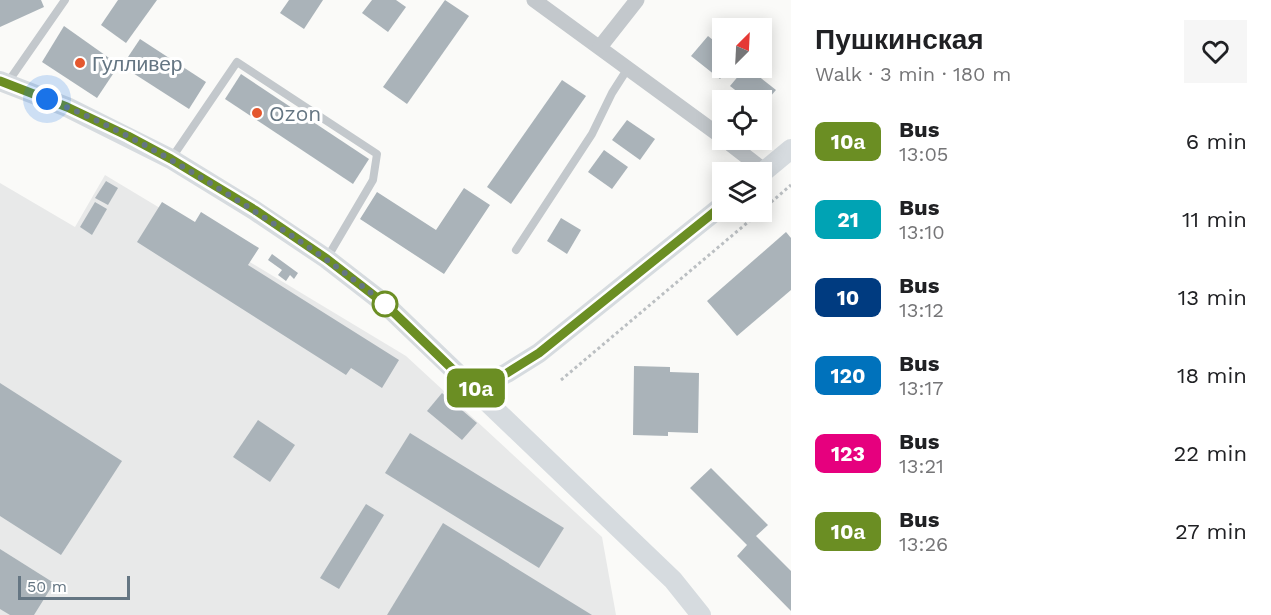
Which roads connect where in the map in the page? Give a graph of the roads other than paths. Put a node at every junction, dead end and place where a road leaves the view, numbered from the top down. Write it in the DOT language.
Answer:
graph roads {
  1 [pos="65,0"];
  2 [pos="534,0"];
  3 [pos="637,0"];
  4 [pos="600,47"];
  5 [pos="628,68"];
  6 [pos="4,82"];
  7 [pos="712,130"];
  8 [pos="791,149"];
  9 [pos="737,150"];
  10 [pos="171,159"];
  11 [pos="751,162"];
  12 [pos="772,165"];
  13 [pos="712,214"];
  14 [pos="516,250"];
  15 [pos="327,259"];
  16 [pos="473,389"];
  17 [pos="701,615"];
  1 -- 6 [label="lane"];
  2 -- 4 [label="street"];
  3 -- 4 [label="street"];
  4 -- 5 [label="street"];
  5 -- 7 [label="street"];
  5 -- 14 [label="lane"];
  6 -- 10 [label="street"];
  8 -- 12 [label="street"];
  9 -- 11 [label="street"];
  10 -- 15 [label="street"];
  10 -- 15 [label="lane"];
  13 -- 16 [label="street"];
  15 -- 16 [label="street"];
  16 -- 17 [label="street"];
}
